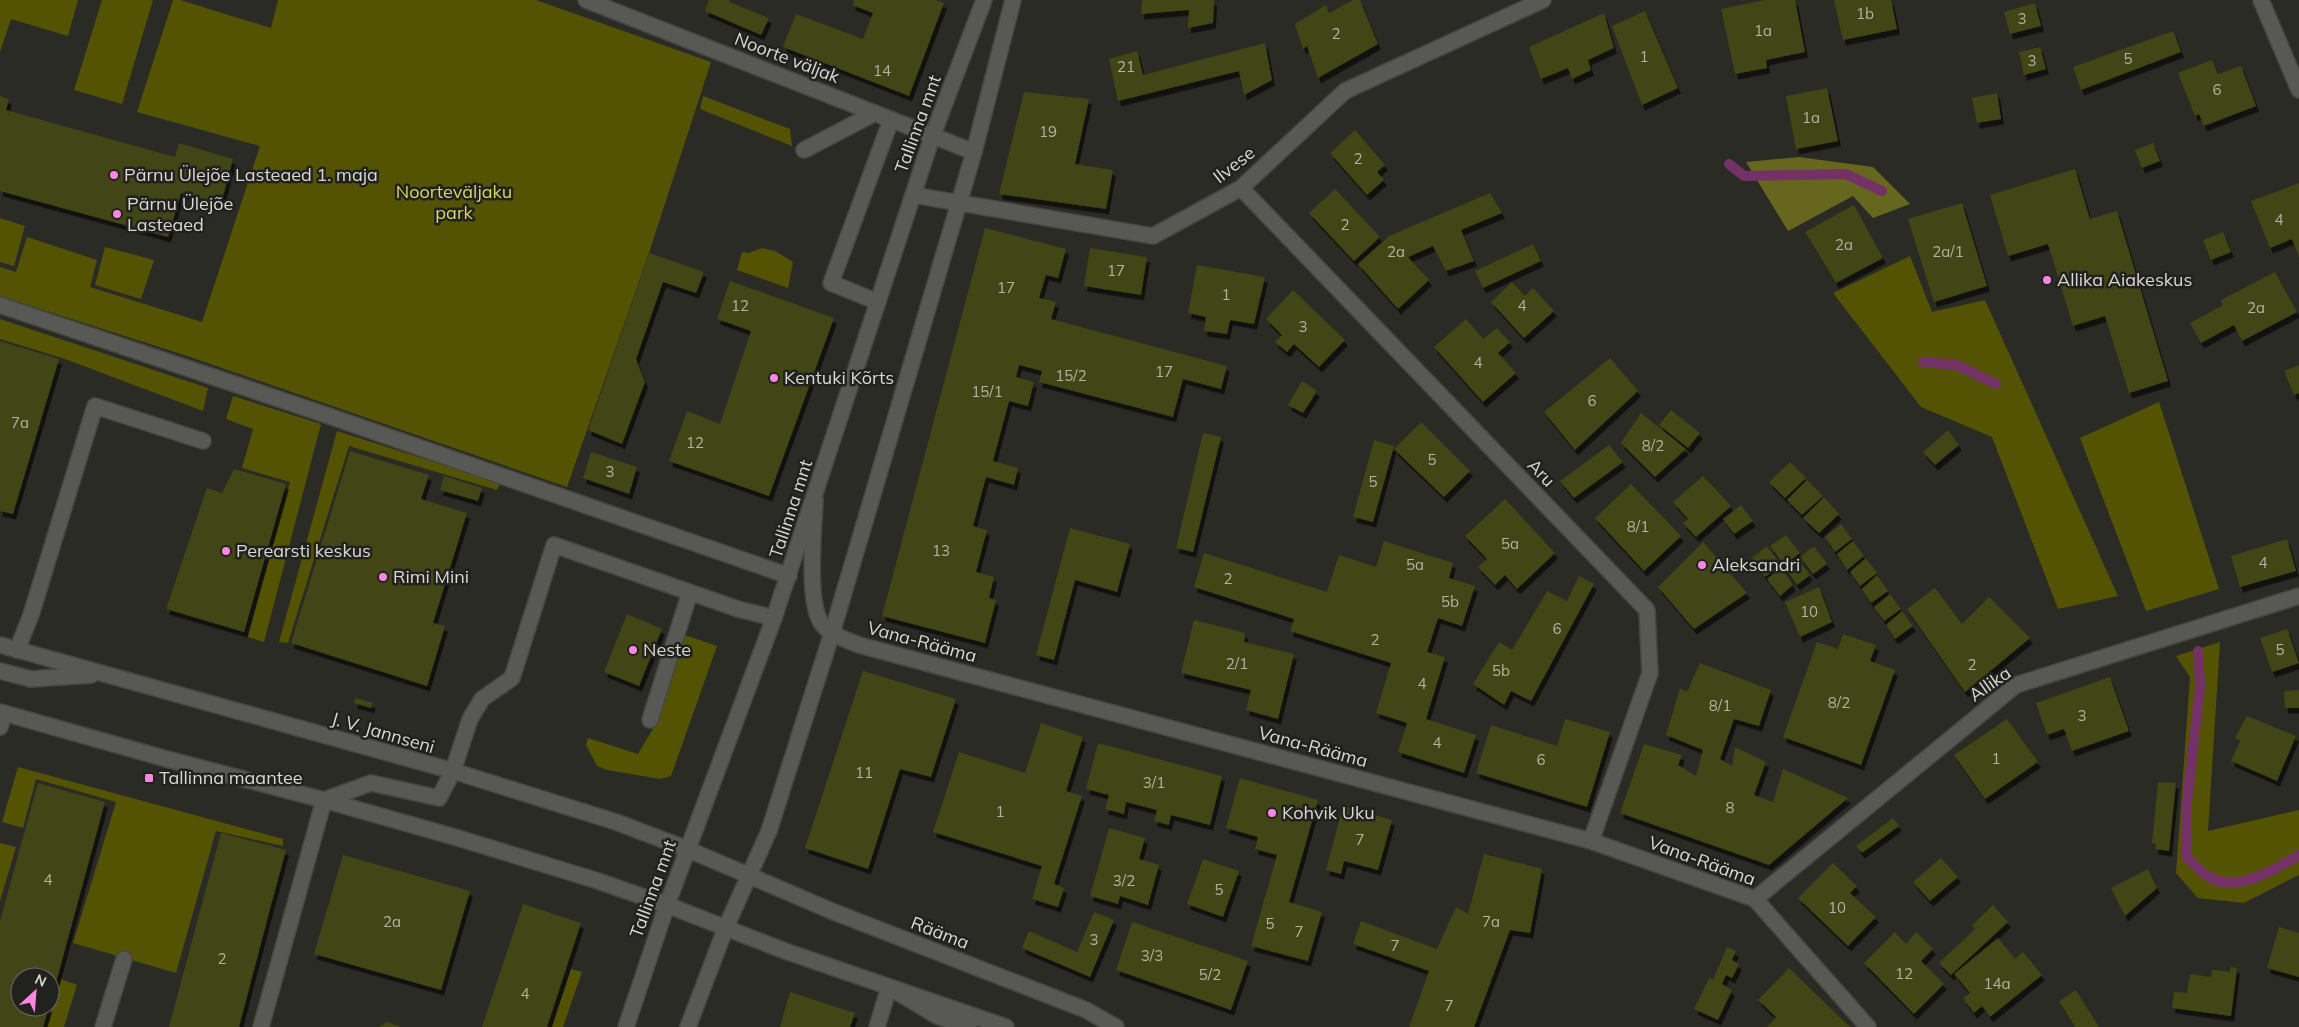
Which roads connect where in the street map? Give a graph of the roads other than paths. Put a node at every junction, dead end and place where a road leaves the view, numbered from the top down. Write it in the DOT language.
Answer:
graph roads {
  1 [pos="586,0"];
  2 [pos="984,0"];
  3 [pos="1013,0"];
  4 [pos="1543,0"];
  5 [pos="2261,0"];
  6 [pos="2299,90"];
  7 [pos="875,113"];
  8 [pos="891,120"];
  9 [pos="932,137"];
  10 [pos="804,150"];
  11 [pos="974,152"];
  12 [pos="1241,188"];
  13 [pos="913,195"];
  14 [pos="960,202"];
  15 [pos="878,302"];
  16 [pos="0,305"];
  17 [pos="203,441"];
  18 [pos="815,496"];
  19 [pos="789,576"];
  20 [pos="690,592"];
  21 [pos="2299,596"];
  22 [pos="774,618"];
  23 [pos="832,633"];
  24 [pos="0,645"];
  25 [pos="17,650"];
  26 [pos="0,671"];
  27 [pos="103,674"];
  28 [pos="1,718"];
  29 [pos="650,720"];
  30 [pos="452,771"];
  31 [pos="324,800"];
  32 [pos="1591,841"];
  33 [pos="687,849"];
  34 [pos="749,877"];
  35 [pos="1755,899"];
  36 [pos="667,905"];
  37 [pos="726,927"];
  38 [pos="124,959"];
  39 [pos="889,987"];
  40 [pos="998,1026"];
  41 [pos="103,1027"];
  42 [pos="261,1027"];
  43 [pos="626,1027"];
  44 [pos="688,1027"];
  45 [pos="877,1027"];
  46 [pos="969,1027"];
  47 [pos="1116,1027"];
  48 [pos="1868,1027"];
  1 -- 7 [label="street, Noorte väljak"];
  2 -- 9 [label="street, Tallinna mnt"];
  3 -- 11 [label="street"];
  4 -- 12 [label="street, Ilvese"];
  5 -- 6 [label="street"];
  7 -- 8 [label="street, Noorte väljak"];
  7 -- 10 [label="street"];
  8 -- 9 [label="street, Noorte väljak"];
  8 -- 15 [label="street"];
  9 -- 11 [label="street, Noorte väljak"];
  9 -- 13 [label="street, Tallinna mnt"];
  11 -- 14 [label="street"];
  12 -- 14 [label="street, Ilvese"];
  12 -- 32 [label="street, Aru"];
  13 -- 14 [label="street, Ilvese"];
  13 -- 15 [label="street, Tallinna mnt"];
  14 -- 23 [label="street"];
  15 -- 18 [label="street, Tallinna mnt"];
  16 -- 19 [label="street"];
  17 -- 25 [label="street"];
  18 -- 19 [label="street, Tallinna mnt"];
  18 -- 23 [label="street, Vana-Rääma"];
  19 -- 22 [label="street, Tallinna mnt"];
  20 -- 22 [label="street"];
  20 -- 29 [label="street"];
  20 -- 30 [label="street"];
  21 -- 35 [label="street, Allika"];
  22 -- 33 [label="street, Tallinna mnt"];
  23 -- 32 [label="street, Vana-Rääma"];
  23 -- 34 [label="street"];
  24 -- 25 [label="street, J. V. Jannseni"];
  25 -- 27 [label="street, J. V. Jannseni"];
  26 -- 27 [label="street"];
  27 -- 30 [label="street, J. V. Jannseni"];
  28 -- 31 [label="street"];
  30 -- 31 [label="street"];
  30 -- 33 [label="street, J. V. Jannseni"];
  31 -- 36 [label="street"];
  31 -- 42 [label="street"];
  32 -- 35 [label="street, Vana-Rääma"];
  33 -- 34 [label="street, J. V. Jannseni"];
  33 -- 36 [label="street, Tallinna mnt"];
  34 -- 37 [label="street"];
  34 -- 47 [label="street, Rääma"];
  35 -- 48 [label="street, Vana-Rääma"];
  36 -- 37 [label="street"];
  36 -- 43 [label="street, Tallinna mnt"];
  37 -- 39 [label="street"];
  37 -- 44 [label="street"];
  38 -- 41 [label="street"];
  39 -- 40 [label="street"];
  39 -- 45 [label="street"];
  39 -- 46 [label="street"];
}
